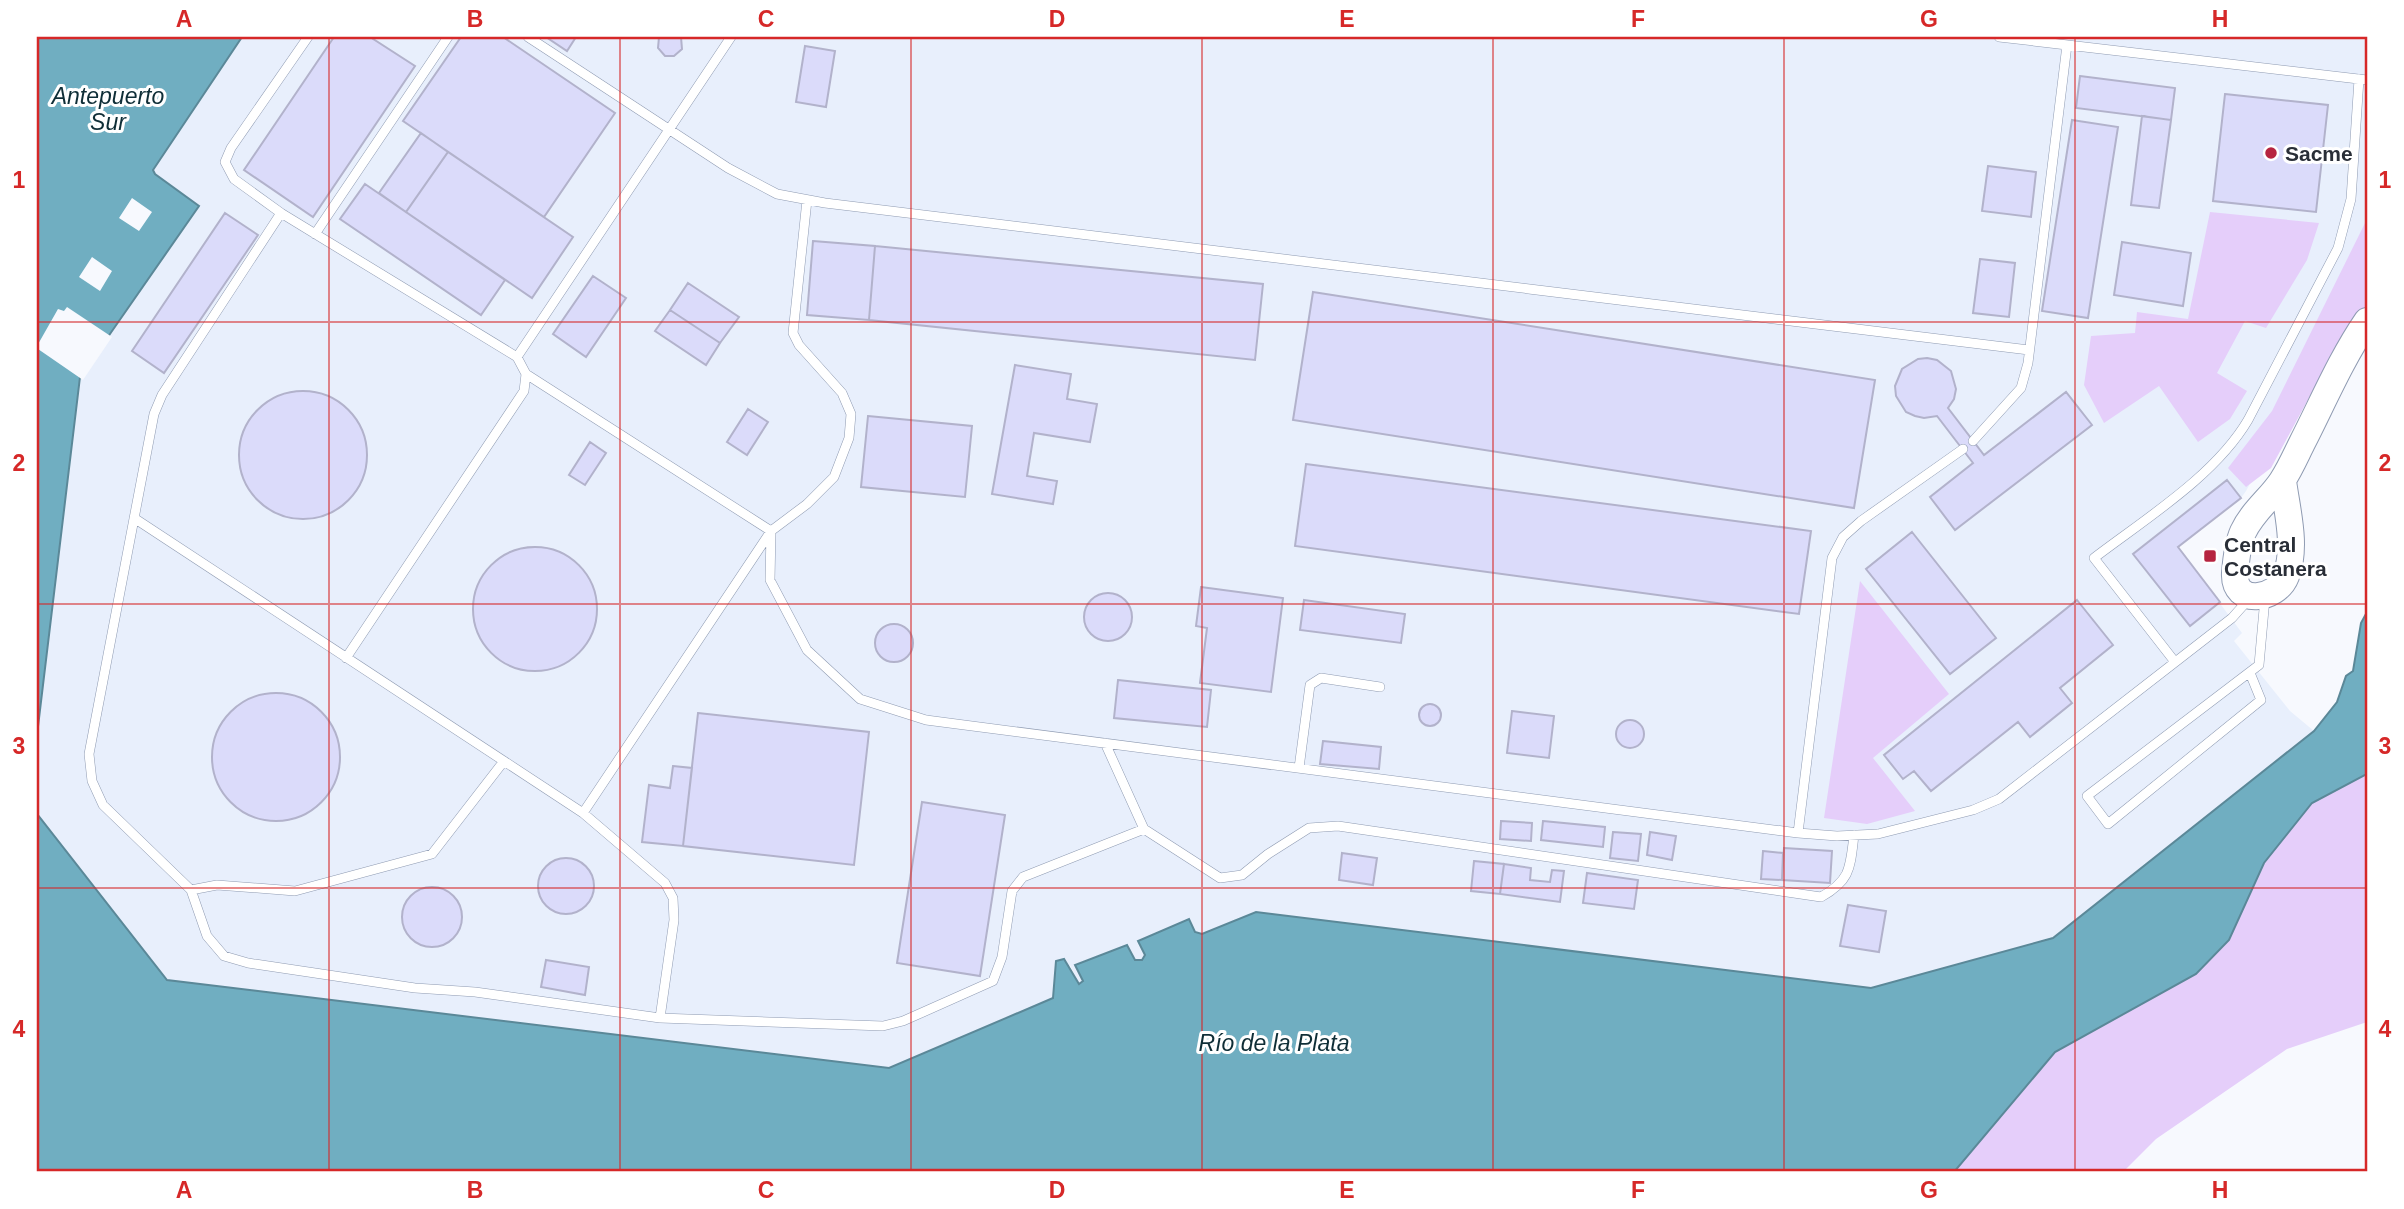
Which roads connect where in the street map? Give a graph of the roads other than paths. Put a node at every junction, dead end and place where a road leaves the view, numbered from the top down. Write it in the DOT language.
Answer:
graph roads {
  1 [pos="308,37"];
  2 [pos="448,37"];
  3 [pos="528,37"];
  4 [pos="731,37"];
  5 [pos="1999,37"];
  6 [pos="2067,45"];
  7 [pos="2363,80"];
  8 [pos="668,130"];
  9 [pos="807,200"];
  10 [pos="281,213"];
  11 [pos="315,234"];
  12 [pos="2367,321"];
  13 [pos="2029,350"];
  14 [pos="517,357"];
  15 [pos="526,374"];
  16 [pos="1973,441"];
  17 [pos="1963,449"];
  18 [pos="2283,481"];
  19 [pos="134,519"];
  20 [pos="771,531"];
  21 [pos="2258,596"];
  22 [pos="346,657"];
  23 [pos="2175,662"];
  24 [pos="2250,673"];
  25 [pos="1380,687"];
  26 [pos="1105,743"];
  27 [pos="503,761"];
  28 [pos="1299,768"];
  29 [pos="583,813"];
  30 [pos="1144,829"];
  31 [pos="1798,833"];
  32 [pos="1854,835"];
  33 [pos="191,890"];
  34 [pos="660,1018"];
  1 -- 10 [label="lane"];
  2 -- 11 [label="lane"];
  3 -- 8 [label="lane"];
  4 -- 8 [label="lane"];
  5 -- 6 [label="lane"];
  6 -- 7 [label="lane"];
  6 -- 13 [label="lane"];
  7 -- 23 [label="lane"];
  8 -- 9 [label="lane"];
  8 -- 14 [label="lane"];
  9 -- 13 [label="lane"];
  9 -- 20 [label="lane"];
  10 -- 11 [label="lane"];
  10 -- 19 [label="lane"];
  11 -- 14 [label="lane"];
  12 -- 18 [label="street"];
  13 -- 16 [label="lane"];
  14 -- 15 [label="lane"];
  15 -- 20 [label="lane"];
  15 -- 22 [label="lane"];
  17 -- 31 [label="lane"];
  18 -- 21 [label="street"];
  18 -- 21 [label="street"];
  19 -- 22 [label="lane"];
  19 -- 33 [label="lane"];
  20 -- 26 [label="lane"];
  20 -- 29 [label="lane"];
  21 -- 23 [label="lane"];
  21 -- 24 [label="lane"];
  22 -- 27 [label="lane"];
  23 -- 32 [label="lane"];
  24 -- 24 [label="lane"];
  25 -- 28 [label="lane"];
  26 -- 28 [label="lane"];
  26 -- 30 [label="lane"];
  27 -- 29 [label="lane"];
  27 -- 33 [label="lane"];
  28 -- 31 [label="lane"];
  29 -- 34 [label="lane"];
  30 -- 32 [label="lane"];
  30 -- 34 [label="lane"];
  31 -- 32 [label="lane"];
  33 -- 34 [label="lane"];
}
